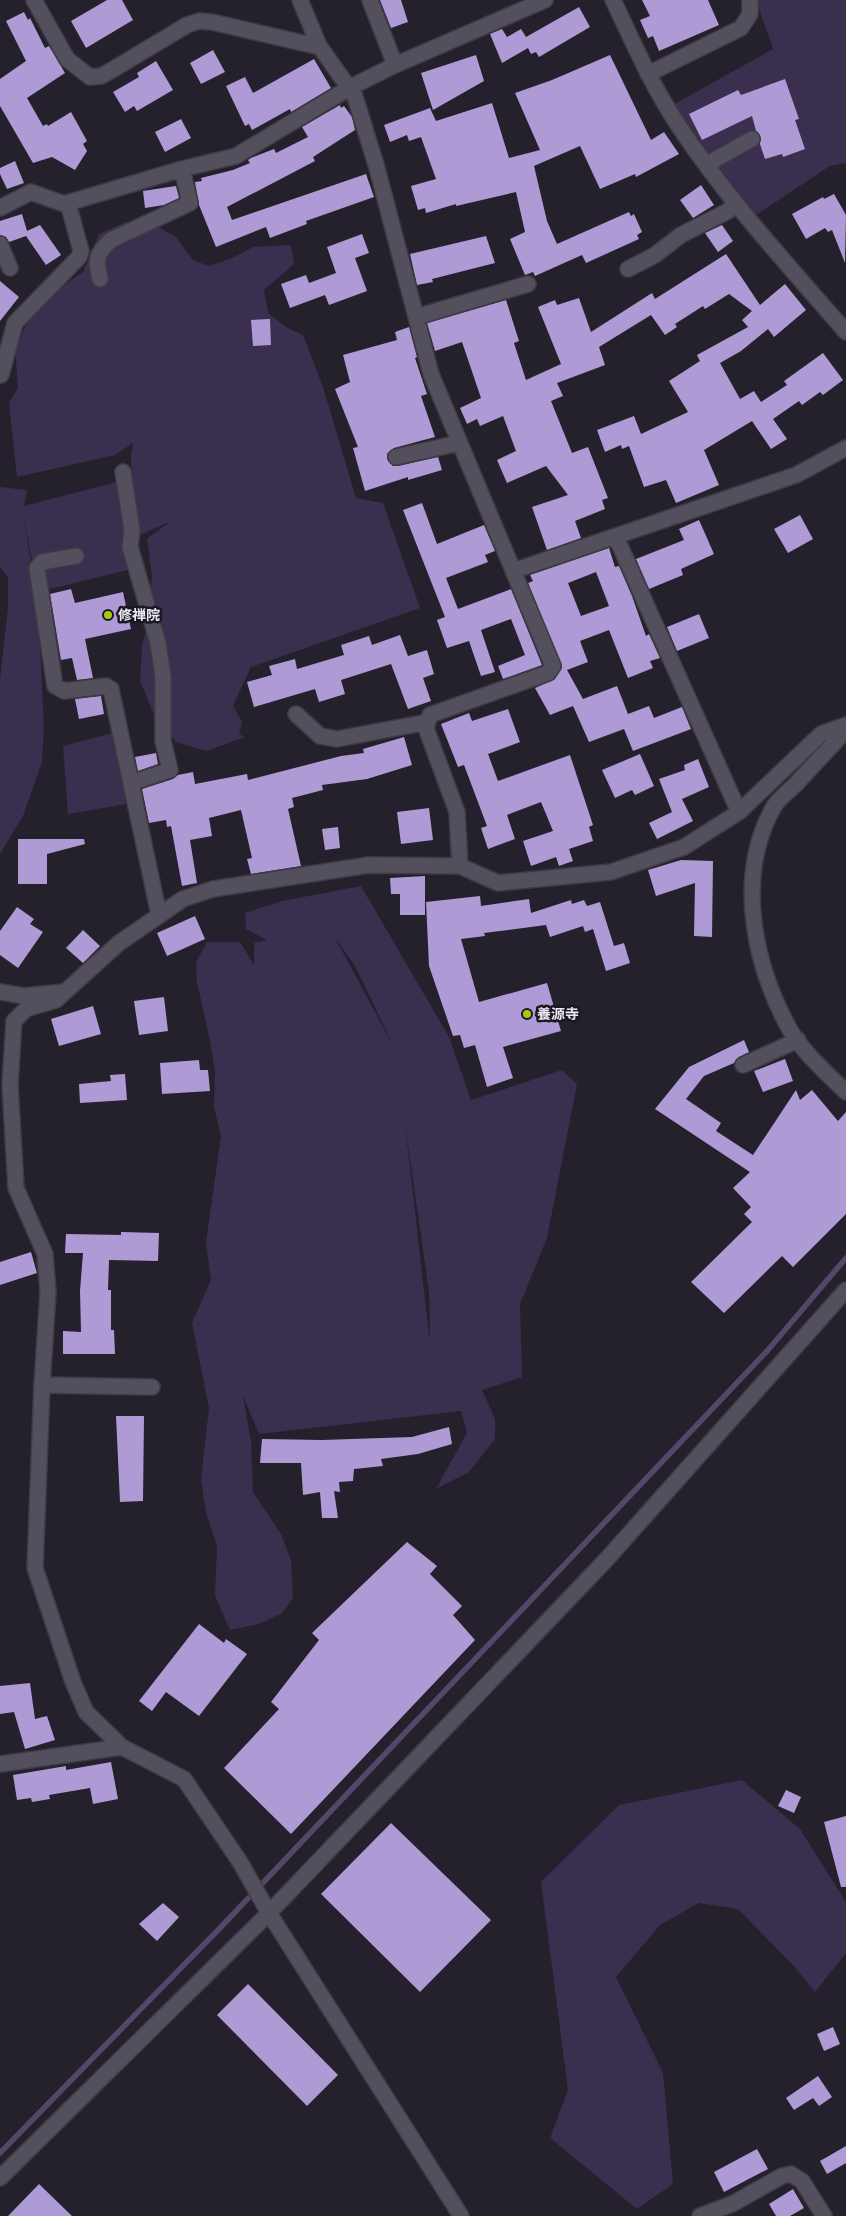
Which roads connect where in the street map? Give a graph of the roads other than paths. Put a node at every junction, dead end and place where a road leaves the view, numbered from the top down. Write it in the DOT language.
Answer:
graph roads {
  1 [pos="34,0"];
  2 [pos="300,0"];
  3 [pos="370,0"];
  4 [pos="545,0"];
  5 [pos="612,0"];
  6 [pos="750,0"];
  7 [pos="320,48"];
  8 [pos="395,65"];
  9 [pos="648,74"];
  10 [pos="350,88"];
  11 [pos="752,139"];
  12 [pos="708,166"];
  13 [pos="182,169"];
  14 [pos="68,203"];
  15 [pos="735,203"];
  16 [pos="0,208"];
  17 [pos="0,244"];
  18 [pos="10,268"];
  19 [pos="628,269"];
  20 [pos="100,279"];
  21 [pos="528,284"];
  22 [pos="416,317"];
  23 [pos="846,332"];
  24 [pos="1,374"];
  25 [pos="458,443"];
  26 [pos="846,448"];
  27 [pos="396,457"];
  28 [pos="123,472"];
  29 [pos="616,537"];
  30 [pos="76,556"];
  31 [pos="513,571"];
  32 [pos="296,714"];
  33 [pos="428,722"];
  34 [pos="846,725"];
  35 [pos="846,730"];
  36 [pos="131,783"];
  37 [pos="739,812"];
  38 [pos="460,866"];
  39 [pos="159,916"];
  40 [pos="0,992"];
  41 [pos="64,992"];
  42 [pos="798,1040"];
  43 [pos="744,1065"];
  44 [pos="846,1092"];
  45 [pos="846,1290"];
  46 [pos="42,1385"];
  47 [pos="152,1387"];
  48 [pos="122,1747"];
  49 [pos="0,1764"];
  50 [pos="269,1913"];
  51 [pos="0,2178"];
  52 [pos="461,2216"];
  53 [pos="700,2216"];
  54 [pos="824,2216"];
  1 -- 7 [label="street"];
  2 -- 7 [label="street"];
  3 -- 8 [label="street"];
  4 -- 8 [label="street"];
  5 -- 9 [label="street"];
  6 -- 9 [label="street"];
  7 -- 10 [label="street"];
  8 -- 10 [label="street"];
  9 -- 12 [label="street"];
  10 -- 13 [label="street"];
  10 -- 22 [label="street"];
  11 -- 12 [label="street"];
  12 -- 15 [label="street"];
  13 -- 14 [label="street"];
  13 -- 20 [label="street"];
  14 -- 16 [label="street"];
  14 -- 24 [label="street"];
  15 -- 19 [label="street"];
  15 -- 23 [label="street"];
  17 -- 18 [label="street"];
  21 -- 22 [label="street"];
  22 -- 25 [label="street"];
  25 -- 27 [label="street"];
  25 -- 31 [label="street"];
  26 -- 29 [label="street"];
  28 -- 36 [label="street"];
  29 -- 31 [label="street"];
  29 -- 37 [label="street"];
  30 -- 36 [label="street"];
  31 -- 33 [label="street"];
  32 -- 33 [label="street"];
  33 -- 38 [label="street"];
  34 -- 37 [label="street"];
  35 -- 42 [label="street"];
  36 -- 39 [label="street"];
  37 -- 38 [label="street"];
  38 -- 39 [label="street"];
  39 -- 41 [label="street"];
  40 -- 41 [label="street"];
  41 -- 46 [label="street"];
  42 -- 43 [label="street"];
  42 -- 44 [label="street"];
  45 -- 50 [label="street"];
  46 -- 47 [label="street"];
  46 -- 48 [label="street"];
  48 -- 49 [label="street"];
  48 -- 50 [label="street"];
  50 -- 51 [label="street"];
  50 -- 52 [label="street"];
  53 -- 54 [label="street"];
}
